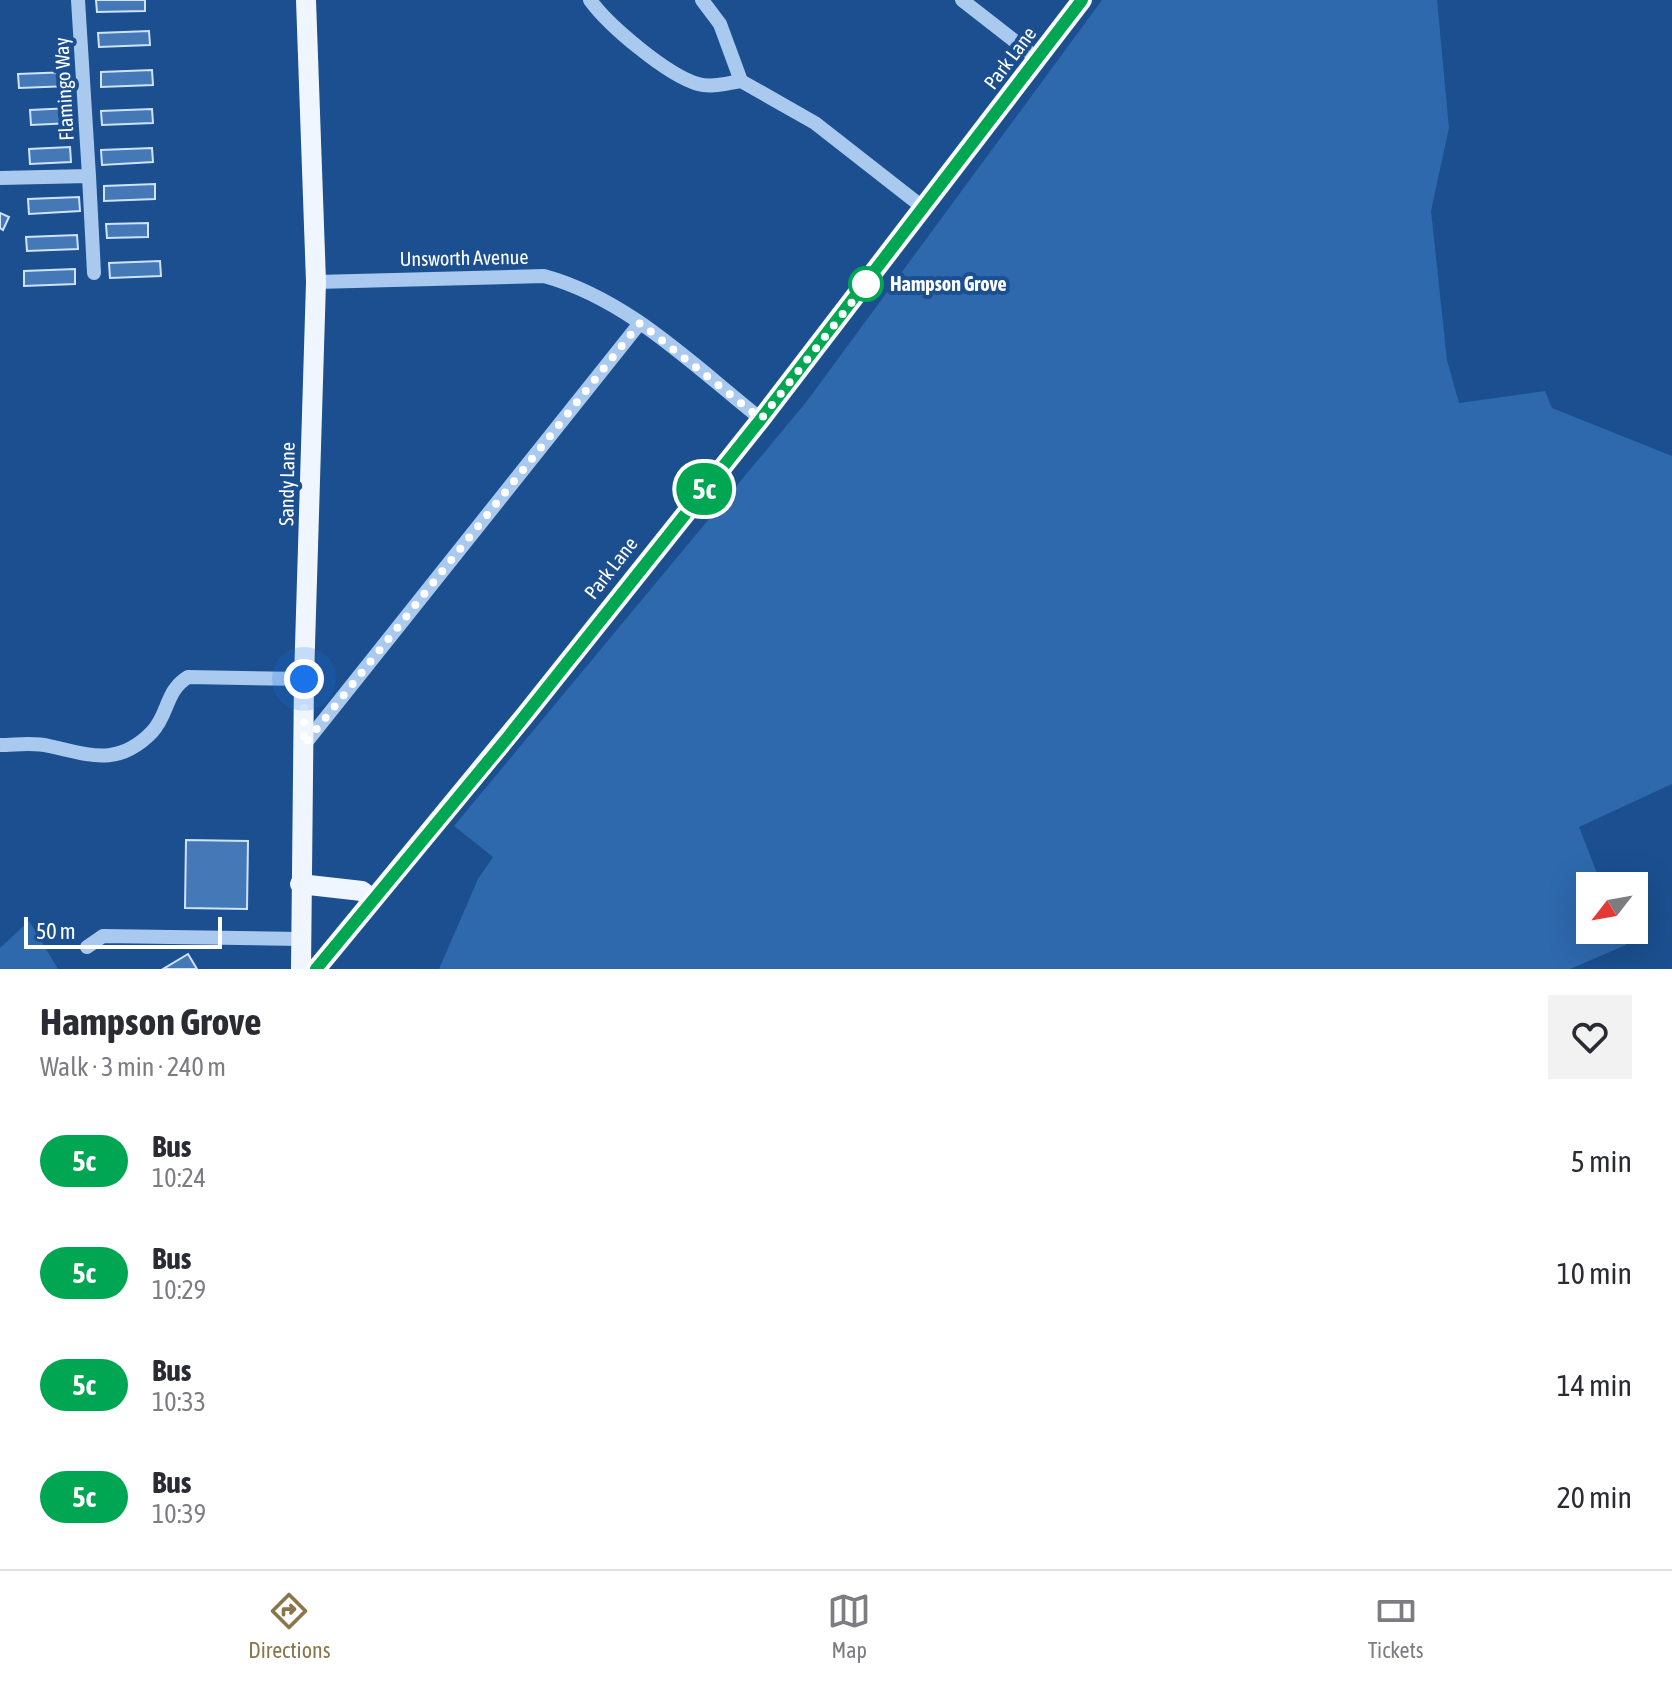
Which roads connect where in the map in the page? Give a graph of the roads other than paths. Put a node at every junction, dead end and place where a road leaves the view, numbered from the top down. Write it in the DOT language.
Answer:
graph roads {
  1 [pos="78,0"];
  2 [pos="306,0"];
  3 [pos="590,0"];
  4 [pos="702,0"];
  5 [pos="962,0"];
  6 [pos="1082,0"];
  7 [pos="1039,60"];
  8 [pos="741,81"];
  9 [pos="89,176"];
  10 [pos="0,178"];
  11 [pos="925,209"];
  12 [pos="94,273"];
  13 [pos="316,282"];
  14 [pos="640,323"];
  15 [pos="761,419"];
  16 [pos="304,679"];
  17 [pos="0,745"];
  18 [pos="304,745"];
  19 [pos="300,884"];
  20 [pos="373,900"];
  21 [pos="301,939"];
  22 [pos="87,947"];
  23 [pos="301,969"];
  24 [pos="316,969"];
  1 -- 9 [label="street, Flamingo Way"];
  2 -- 13 [label="main road, Sandy Lane"];
  3 -- 8 [label="street"];
  4 -- 8 [label="street"];
  5 -- 7 [label="street"];
  6 -- 7 [label="main road, Park Lane"];
  7 -- 11 [label="main road, Park Lane"];
  8 -- 11 [label="street"];
  9 -- 10 [label="street"];
  9 -- 12 [label="street, Flamingo Way"];
  11 -- 15 [label="main road, Park Lane"];
  13 -- 14 [label="street, Unsworth Avenue"];
  13 -- 16 [label="main road, Sandy Lane"];
  14 -- 15 [label="street, Unsworth Avenue"];
  14 -- 18 [label="street"];
  15 -- 20 [label="main road, Park Lane"];
  16 -- 17 [label="street"];
  16 -- 18 [label="main road, Sandy Lane"];
  18 -- 19 [label="main road, Sandy Lane"];
  19 -- 20 [label="main road"];
  19 -- 21 [label="main road, Sandy Lane"];
  20 -- 24 [label="main road, Park Lane"];
  21 -- 22 [label="street"];
  21 -- 23 [label="main road, Sandy Lane"];
}
